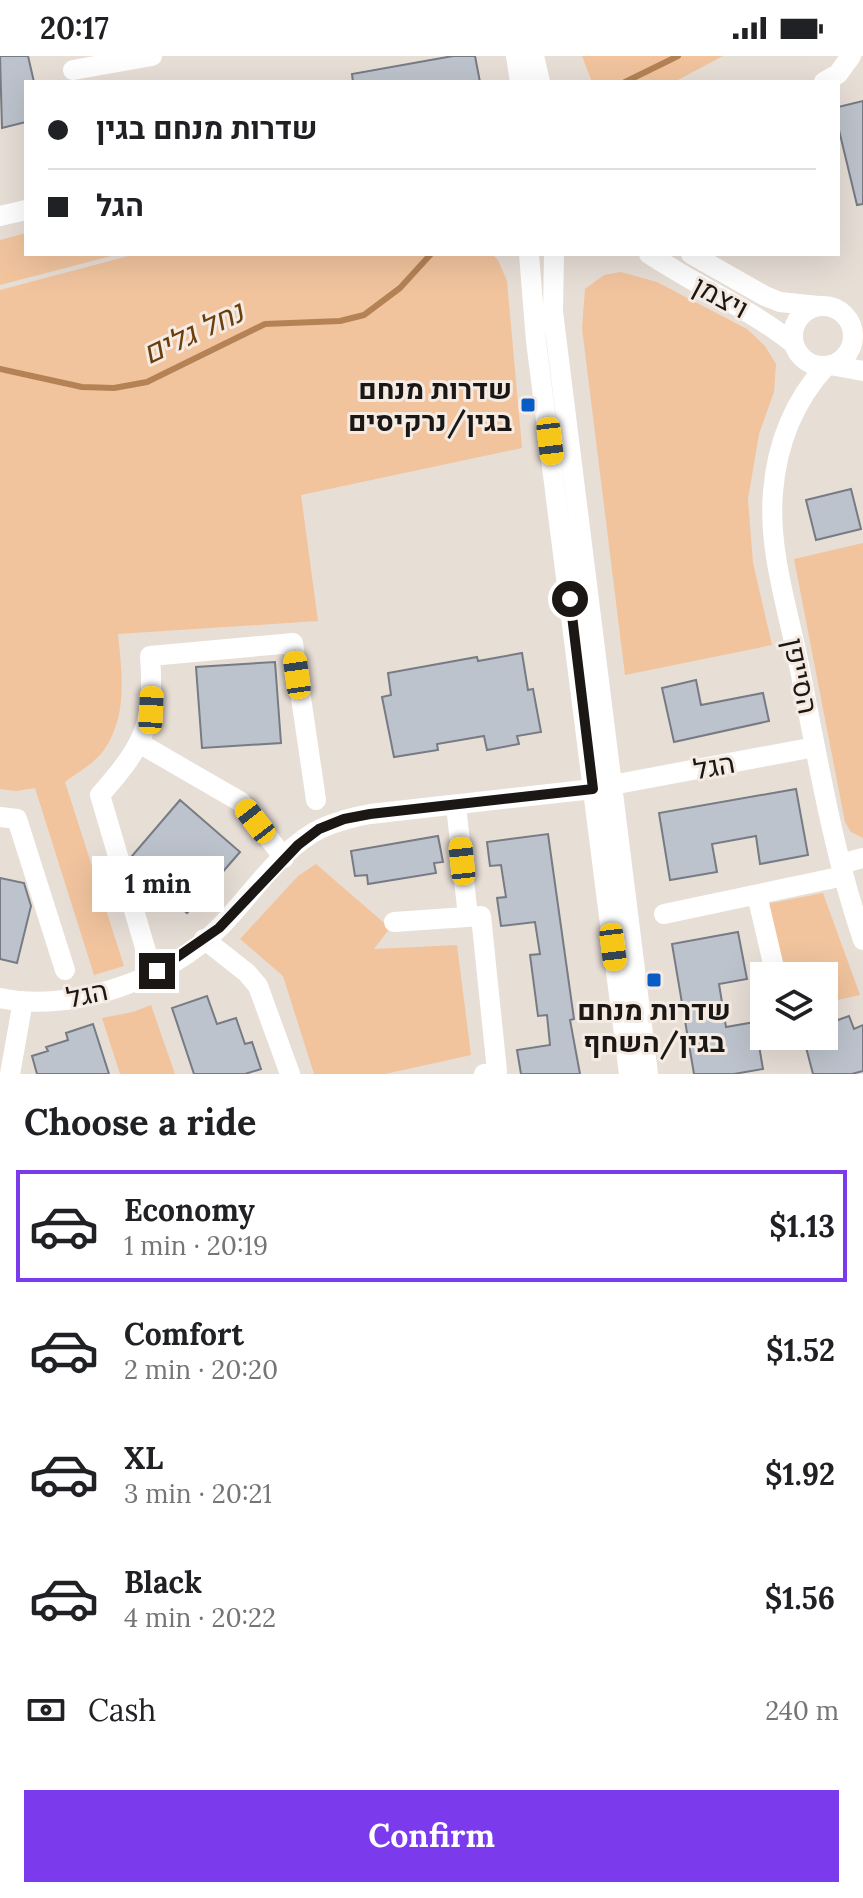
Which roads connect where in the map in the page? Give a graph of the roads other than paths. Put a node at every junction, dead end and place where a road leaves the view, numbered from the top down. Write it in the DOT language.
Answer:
graph roads {
  1 [pos="152,56"];
  2 [pos="516,56"];
  3 [pos="534,56"];
  4 [pos="851,56"];
  5 [pos="72,69"];
  6 [pos="520,80"];
  7 [pos="540,80"];
  8 [pos="828,80"];
  9 [pos="24,210"];
  10 [pos="0,216"];
  11 [pos="529,256"];
  12 [pos="554,256"];
  13 [pos="569,256"];
  14 [pos="652,256"];
  15 [pos="695,256"];
  16 [pos="552,275"];
  17 [pos="818,306"];
  18 [pos="857,330"];
  19 [pos="794,346"];
  20 [pos="828,365"];
  21 [pos="863,371"];
  22 [pos="793,410"];
  23 [pos="139,743"];
  24 [pos="815,747"];
  25 [pos="603,787"];
  26 [pos="316,800"];
  27 [pos="456,805"];
  28 [pos="0,817"];
  29 [pos="284,858"];
  30 [pos="863,858"];
  31 [pos="842,870"];
  32 [pos="757,895"];
  33 [pos="664,914"];
  34 [pos="468,917"];
  35 [pos="394,922"];
  36 [pos="204,939"];
  37 [pos="863,940"];
  38 [pos="146,951"];
  39 [pos="773,962"];
  40 [pos="65,970"];
  41 [pos="0,998"];
  42 [pos="23,1001"];
  43 [pos="10,1074"];
  44 [pos="290,1074"];
  45 [pos="484,1074"];
  46 [pos="629,1074"];
  47 [pos="648,1074"];
  1 -- 5 [label="street"];
  2 -- 6 [label="street"];
  3 -- 7 [label="street"];
  4 -- 8 [label="street"];
  9 -- 10 [label="street"];
  11 -- 25 [label="street"];
  12 -- 16 [label="street"];
  13 -- 16 [label="street"];
  14 -- 19 [label="street, ויצמן"];
  15 -- 17 [label="street, ויצמן"];
  16 -- 25 [label="street"];
  17 -- 18 [label="street"];
  17 -- 19 [label="street"];
  18 -- 20 [label="street"];
  19 -- 20 [label="street"];
  19 -- 22 [label="street, הסייפן"];
  20 -- 21 [label="street"];
  20 -- 22 [label="street, הסייפן"];
  22 -- 24 [label="street, הסייפן"];
  23 -- 26 [label="street"];
  23 -- 29 [label="street"];
  23 -- 38 [label="street"];
  24 -- 25 [label="street, הגל"];
  24 -- 31 [label="street, הסייפן"];
  25 -- 27 [label="street, הגל"];
  25 -- 46 [label="street"];
  25 -- 47 [label="street"];
  27 -- 29 [label="street, הגל"];
  27 -- 34 [label="street"];
  28 -- 40 [label="street"];
  29 -- 36 [label="street, הגל"];
  30 -- 31 [label="street"];
  31 -- 32 [label="street"];
  31 -- 37 [label="street, הסייפן"];
  32 -- 33 [label="street"];
  32 -- 39 [label="street"];
  34 -- 35 [label="street"];
  34 -- 45 [label="street"];
  36 -- 42 [label="street, הגל"];
  36 -- 44 [label="street"];
  41 -- 42 [label="street, הגל"];
  42 -- 43 [label="street"];
}
